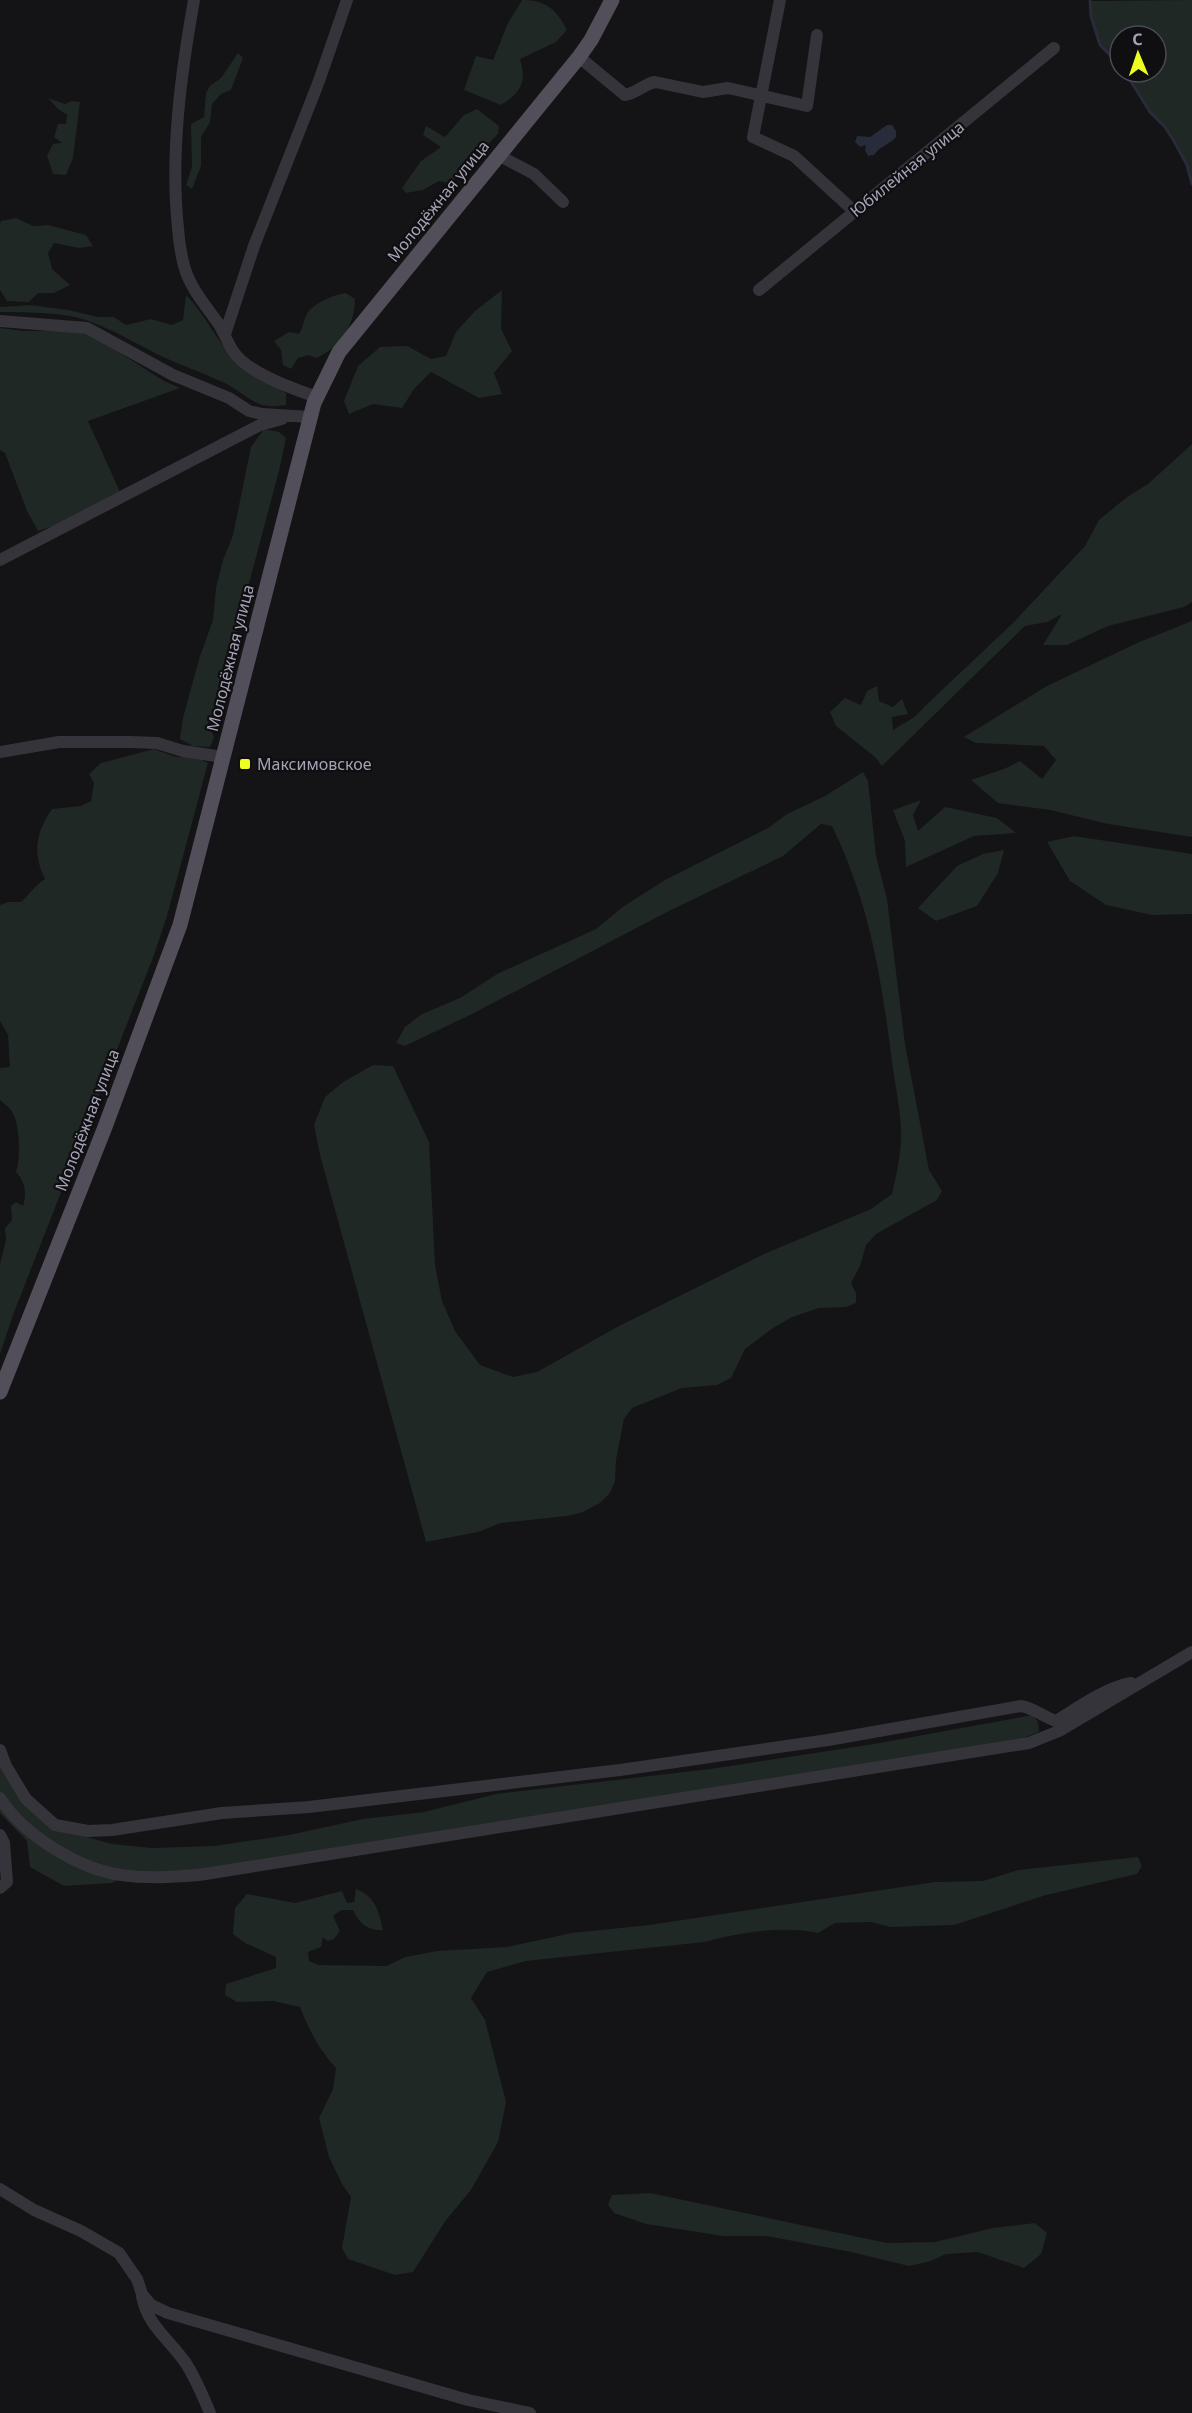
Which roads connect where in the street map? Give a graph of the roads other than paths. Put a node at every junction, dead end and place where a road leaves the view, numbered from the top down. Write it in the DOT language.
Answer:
graph roads {
  1 [pos="194,0"];
  2 [pos="346,0"];
  3 [pos="612,0"];
  4 [pos="780,0"];
  5 [pos="817,35"];
  6 [pos="1054,48"];
  7 [pos="579,57"];
  8 [pos="761,96"];
  9 [pos="498,155"];
  10 [pos="563,202"];
  11 [pos="855,212"];
  12 [pos="759,290"];
  13 [pos="0,321"];
  14 [pos="225,334"];
  15 [pos="317,397"];
  16 [pos="292,416"];
  17 [pos="310,417"];
  18 [pos="0,560"];
  19 [pos="0,752"];
  20 [pos="223,757"];
  21 [pos="0,1392"];
  22 [pos="1192,1652"];
  23 [pos="1144,1681"];
  24 [pos="0,1750"];
  25 [pos="0,1798"];
  26 [pos="0,1835"];
  27 [pos="0,1888"];
  28 [pos="0,2189"];
  29 [pos="142,2294"];
  30 [pos="210,2413"];
  31 [pos="530,2413"];
  1 -- 14 [label="street"];
  2 -- 14 [label="street"];
  3 -- 7 [label="main road, Молодёжная улица"];
  4 -- 8 [label="street"];
  5 -- 8 [label="street"];
  6 -- 11 [label="street, Юбилейная улица"];
  7 -- 8 [label="street"];
  7 -- 9 [label="main road, Молодёжная улица"];
  8 -- 11 [label="street"];
  9 -- 10 [label="street"];
  9 -- 15 [label="main road, Молодёжная улица"];
  11 -- 12 [label="street, Юбилейная улица"];
  13 -- 16 [label="street"];
  14 -- 15 [label="street"];
  15 -- 17 [label="main road, Молодёжная улица"];
  16 -- 17 [label="street"];
  16 -- 18 [label="street"];
  17 -- 20 [label="main road, Молодёжная улица"];
  19 -- 20 [label="street"];
  20 -- 21 [label="main road, Молодёжная улица"];
  22 -- 23 [label="street"];
  23 -- 24 [label="street"];
  23 -- 25 [label="street"];
  26 -- 27 [label="street"];
  28 -- 29 [label="street"];
  29 -- 30 [label="street"];
  29 -- 31 [label="street"];
}
